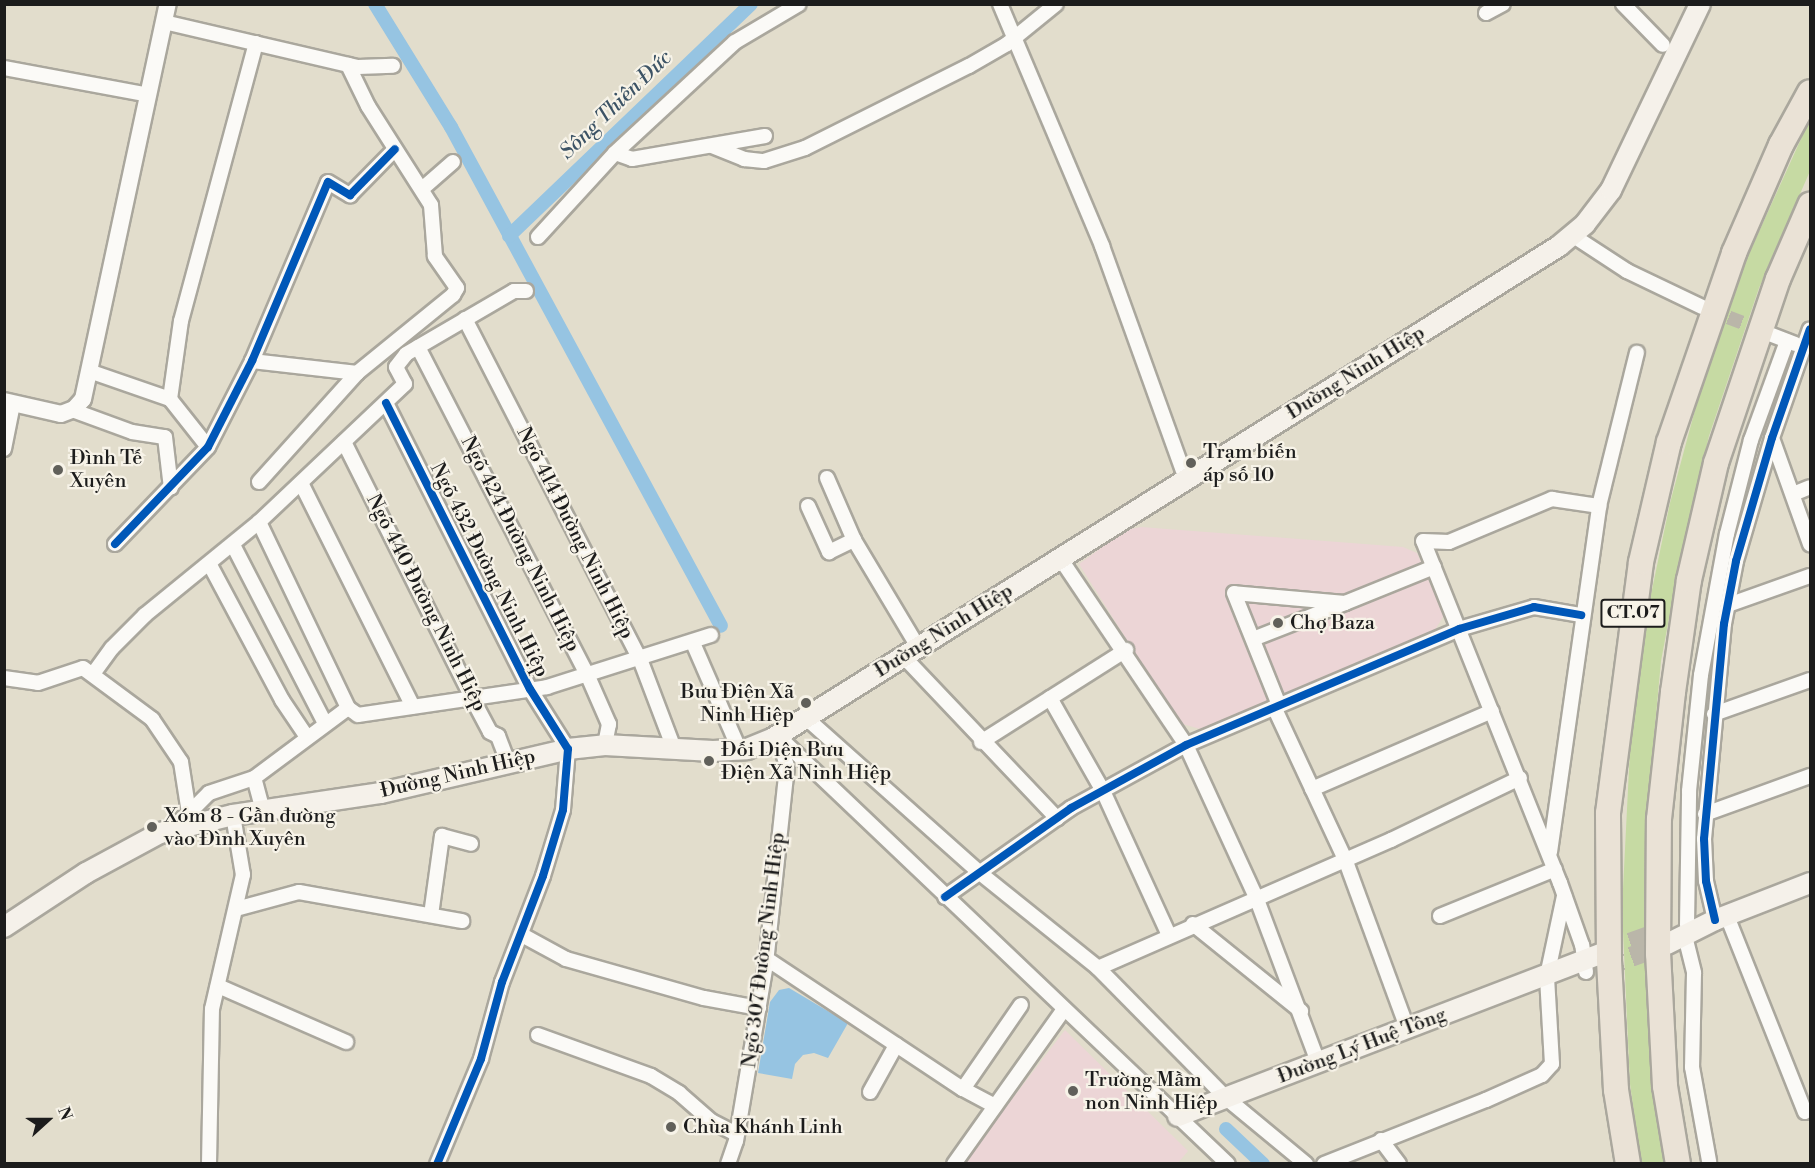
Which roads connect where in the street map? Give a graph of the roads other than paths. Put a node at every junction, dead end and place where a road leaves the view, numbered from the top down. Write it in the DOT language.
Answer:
graph roads {
  1 [pos="168,4"];
  2 [pos="799,4"];
  3 [pos="1000,4"];
  4 [pos="1056,4"];
  5 [pos="1503,4"];
  6 [pos="1623,4"];
  7 [pos="1700,4"];
  8 [pos="1486,13"];
  9 [pos="164,22"];
  10 [pos="1014,38"];
  11 [pos="256,43"];
  12 [pos="1663,45"];
  13 [pos="348,65"];
  14 [pos="393,66"];
  15 [pos="4,68"];
  16 [pos="1810,92"];
  17 [pos="149,95"];
  18 [pos="765,136"];
  19 [pos="712,146"];
  20 [pos="395,149"];
  21 [pos="615,153"];
  22 [pos="453,162"];
  23 [pos="422,189"];
  24 [pos="1810,205"];
  25 [pos="1572,235"];
  26 [pos="538,237"];
  27 [pos="526,291"];
  28 [pos="1702,307"];
  29 [pos="465,319"];
  30 [pos="1810,329"];
  31 [pos="1772,335"];
  32 [pos="1787,341"];
  33 [pos="418,347"];
  34 [pos="1804,348"];
  35 [pos="1637,353"];
  36 [pos="252,361"];
  37 [pos="89,371"];
  38 [pos="357,373"];
  39 [pos="170,399"];
  40 [pos="9,403"];
  41 [pos="386,403"];
  42 [pos="72,410"];
  43 [pos="1772,438"];
  44 [pos="344,442"];
  45 [pos="208,447"];
  46 [pos="4,449"];
  47 [pos="827,478"];
  48 [pos="1186,479"];
  49 [pos="259,482"];
  50 [pos="301,483"];
  51 [pos="171,488"];
  52 [pos="1810,488"];
  53 [pos="1793,494"];
  54 [pos="808,506"];
  55 [pos="1599,506"];
  56 [pos="259,522"];
  57 [pos="855,540"];
  58 [pos="115,544"];
  59 [pos="1810,544"];
  60 [pos="233,545"];
  61 [pos="1060,558"];
  62 [pos="210,565"];
  63 [pos="1434,567"];
  64 [pos="1810,576"];
  65 [pos="1345,603"];
  66 [pos="1728,605"];
  67 [pos="1581,615"];
  68 [pos="1459,629"];
  69 [pos="711,635"];
  70 [pos="1253,639"];
  71 [pos="693,643"];
  72 [pos="1126,650"];
  73 [pos="911,652"];
  74 [pos="640,659"];
  75 [pos="88,671"];
  76 [pos="587,674"];
  77 [pos="4,678"];
  78 [pos="1810,680"];
  79 [pos="530,689"];
  80 [pos="472,698"];
  81 [pos="1050,698"];
  82 [pos="1277,706"];
  83 [pos="413,707"];
  84 [pos="348,708"];
  85 [pos="1492,711"];
  86 [pos="1714,714"];
  87 [pos="805,717"];
  88 [pos="325,723"];
  89 [pos="777,735"];
  90 [pos="307,737"];
  91 [pos="981,742"];
  92 [pos="605,745"];
  93 [pos="1186,745"];
  94 [pos="568,749"];
  95 [pos="739,749"];
  96 [pos="675,751"];
  97 [pos="508,762"];
  98 [pos="1810,776"];
  99 [pos="254,778"];
  100 [pos="1520,778"];
  101 [pos="1312,789"];
  102 [pos="1104,791"];
  103 [pos="263,811"];
  104 [pos="189,813"];
  105 [pos="1705,814"];
  106 [pos="233,815"];
  107 [pos="1057,818"];
  108 [pos="160,833"];
  109 [pos="471,844"];
  110 [pos="1549,855"];
  111 [pos="1345,860"];
  112 [pos="1555,869"];
  113 [pos="980,873"];
  114 [pos="1810,883"];
  115 [pos="1564,895"];
  116 [pos="945,897"];
  117 [pos="1256,897"];
  118 [pos="236,909"];
  119 [pos="431,915"];
  120 [pos="1440,916"];
  121 [pos="1721,918"];
  122 [pos="462,921"];
  123 [pos="1193,924"];
  124 [pos="4,927"];
  125 [pos="1676,934"];
  126 [pos="522,935"];
  127 [pos="1169,935"];
  128 [pos="766,958"];
  129 [pos="1593,963"];
  130 [pos="1098,969"];
  131 [pos="1547,976"];
  132 [pos="218,986"];
  133 [pos="1021,1005"];
  134 [pos="759,1008"];
  135 [pos="1064,1009"];
  136 [pos="1302,1011"];
  137 [pos="1408,1029"];
  138 [pos="538,1035"];
  139 [pos="346,1042"];
  140 [pos="896,1045"];
  141 [pos="1318,1062"];
  142 [pos="963,1089"];
  143 [pos="870,1092"];
  144 [pos="1225,1097"];
  145 [pos="995,1106"];
  146 [pos="1805,1112"];
  147 [pos="1178,1116"];
  148 [pos="737,1134"];
  149 [pos="1381,1140"];
  150 [pos="1709,1161"];
  151 [pos="209,1164"];
  152 [pos="437,1164"];
  153 [pos="728,1164"];
  154 [pos="954,1164"];
  155 [pos="1228,1164"];
  156 [pos="1306,1164"];
  157 [pos="1324,1164"];
  158 [pos="1399,1164"];
  159 [pos="1628,1164"];
  160 [pos="1678,1164"];
  1 -- 9 [label="street"];
  2 -- 21 [label="street"];
  3 -- 10 [label="street"];
  4 -- 10 [label="street"];
  5 -- 8 [label="street"];
  6 -- 12 [label="street"];
  7 -- 25 [label="main road, Đường Ninh Hiệp"];
  9 -- 11 [label="street"];
  9 -- 17 [label="street"];
  10 -- 19 [label="street"];
  10 -- 48 [label="street"];
  11 -- 13 [label="street"];
  11 -- 39 [label="street"];
  13 -- 14 [label="street"];
  13 -- 20 [label="street"];
  15 -- 17 [label="street"];
  16 -- 159 [label="highway, CT.07"];
  17 -- 37 [label="street"];
  18 -- 19 [label="street"];
  19 -- 21 [label="street"];
  20 -- 23 [label="street"];
  20 -- 36 [label="street"];
  21 -- 26 [label="street"];
  22 -- 23 [label="street"];
  23 -- 38 [label="street"];
  24 -- 160 [label="highway, CT.07"];
  25 -- 28 [label="street"];
  25 -- 48 [label="main road, Đường Ninh Hiệp"];
  27 -- 29 [label="street"];
  29 -- 33 [label="street"];
  29 -- 74 [label="street, Ngõ 414 Đường Ninh Hiệp"];
  30 -- 34 [label="street"];
  31 -- 32 [label="street"];
  32 -- 34 [label="street"];
  32 -- 125 [label="street"];
  33 -- 41 [label="street"];
  33 -- 76 [label="street, Ngõ 424 Đường Ninh Hiệp"];
  34 -- 43 [label="street"];
  35 -- 55 [label="street"];
  36 -- 38 [label="street"];
  36 -- 45 [label="street"];
  37 -- 39 [label="street"];
  37 -- 42 [label="street"];
  38 -- 49 [label="street"];
  39 -- 45 [label="street"];
  40 -- 42 [label="street"];
  40 -- 46 [label="street"];
  41 -- 44 [label="street"];
  41 -- 79 [label="street, Ngõ 432 Đường Ninh Hiệp"];
  42 -- 51 [label="street"];
  43 -- 53 [label="street"];
  43 -- 66 [label="street"];
  44 -- 50 [label="street"];
  44 -- 80 [label="street, Ngõ 440 Đường Ninh Hiệp"];
  45 -- 51 [label="street"];
  47 -- 57 [label="street"];
  48 -- 61 [label="main road, Đường Ninh Hiệp"];
  50 -- 56 [label="street"];
  50 -- 83 [label="street"];
  51 -- 58 [label="street"];
  52 -- 53 [label="street"];
  53 -- 59 [label="street"];
  54 -- 57 [label="street"];
  55 -- 63 [label="street"];
  55 -- 67 [label="street"];
  56 -- 60 [label="street"];
  56 -- 84 [label="street"];
  57 -- 73 [label="street"];
  60 -- 62 [label="street"];
  60 -- 88 [label="street"];
  61 -- 72 [label="street"];
  61 -- 73 [label="main road, Đường Ninh Hiệp"];
  62 -- 75 [label="street"];
  62 -- 90 [label="street"];
  63 -- 65 [label="street"];
  63 -- 68 [label="street"];
  64 -- 66 [label="street"];
  65 -- 70 [label="street"];
  65 -- 70 [label="street"];
  66 -- 86 [label="street"];
  67 -- 68 [label="street"];
  67 -- 110 [label="street"];
  68 -- 82 [label="street"];
  68 -- 85 [label="street"];
  69 -- 71 [label="street"];
  70 -- 82 [label="street"];
  71 -- 74 [label="street"];
  71 -- 95 [label="street"];
  72 -- 81 [label="street"];
  72 -- 93 [label="street"];
  73 -- 87 [label="main road, Đường Ninh Hiệp"];
  73 -- 91 [label="street"];
  74 -- 76 [label="street"];
  74 -- 96 [label="street, Ngõ 414 Đường Ninh Hiệp"];
  75 -- 77 [label="street"];
  75 -- 104 [label="street"];
  76 -- 79 [label="street"];
  76 -- 92 [label="street, Ngõ 424 Đường Ninh Hiệp"];
  78 -- 86 [label="street"];
  79 -- 80 [label="street"];
  79 -- 94 [label="street, Ngõ 432 Đường Ninh Hiệp"];
  80 -- 83 [label="street"];
  80 -- 97 [label="street, Ngõ 440 Đường Ninh Hiệp"];
  81 -- 91 [label="street"];
  81 -- 102 [label="street"];
  82 -- 93 [label="street"];
  82 -- 101 [label="street"];
  83 -- 84 [label="street"];
  84 -- 88 [label="street"];
  85 -- 100 [label="street"];
  85 -- 101 [label="street"];
  86 -- 105 [label="street"];
  87 -- 89 [label="main road, Đường Ninh Hiệp"];
  87 -- 113 [label="street"];
  88 -- 90 [label="street"];
  89 -- 95 [label="main road, Đường Ninh Hiệp"];
  89 -- 116 [label="street"];
  89 -- 128 [label="street, Ngõ 307 Đường Ninh Hiệp"];
  90 -- 99 [label="street"];
  91 -- 107 [label="street"];
  92 -- 94 [label="main road, Đường Ninh Hiệp"];
  92 -- 96 [label="main road, Đường Ninh Hiệp"];
  93 -- 102 [label="street"];
  93 -- 117 [label="street"];
  94 -- 97 [label="main road, Đường Ninh Hiệp"];
  94 -- 126 [label="street"];
  95 -- 96 [label="main road, Đường Ninh Hiệp"];
  97 -- 103 [label="main road, Đường Ninh Hiệp"];
  98 -- 105 [label="street"];
  99 -- 103 [label="street"];
  99 -- 104 [label="street"];
  100 -- 110 [label="street"];
  100 -- 111 [label="street"];
  101 -- 111 [label="street"];
  102 -- 107 [label="street"];
  102 -- 127 [label="street"];
  103 -- 106 [label="main road, Đường Ninh Hiệp"];
  104 -- 108 [label="street"];
  105 -- 121 [label="street"];
  106 -- 108 [label="main road, Đường Ninh Hiệp"];
  106 -- 118 [label="street"];
  107 -- 113 [label="street"];
  108 -- 124 [label="main road, Đường Ninh Hiệp"];
  109 -- 119 [label="street"];
  110 -- 112 [label="street"];
  111 -- 117 [label="street"];
  111 -- 137 [label="street"];
  112 -- 115 [label="street"];
  112 -- 120 [label="street"];
  113 -- 116 [label="street"];
  113 -- 130 [label="street"];
  114 -- 121 [label="main road"];
  115 -- 129 [label="street"];
  115 -- 131 [label="street"];
  116 -- 135 [label="street"];
  117 -- 123 [label="street"];
  117 -- 136 [label="street"];
  118 -- 119 [label="street"];
  118 -- 132 [label="street"];
  119 -- 122 [label="street"];
  121 -- 125 [label="main road"];
  121 -- 146 [label="street"];
  123 -- 127 [label="street"];
  123 -- 136 [label="street"];
  125 -- 150 [label="street"];
  126 -- 134 [label="street"];
  126 -- 152 [label="street"];
  127 -- 130 [label="street"];
  128 -- 134 [label="street, Ngõ 307 Đường Ninh Hiệp"];
  128 -- 140 [label="street"];
  129 -- 131 [label="main road, Đường Lý Huệ Tông"];
  130 -- 144 [label="street"];
  131 -- 137 [label="main road, Đường Lý Huệ Tông"];
  131 -- 149 [label="street"];
  132 -- 139 [label="street"];
  132 -- 151 [label="street"];
  133 -- 142 [label="street"];
  134 -- 148 [label="street, Ngõ 307 Đường Ninh Hiệp"];
  135 -- 145 [label="street"];
  135 -- 147 [label="street"];
  136 -- 141 [label="street"];
  137 -- 141 [label="main road, Đường Lý Huệ Tông"];
  138 -- 148 [label="street"];
  140 -- 142 [label="street"];
  140 -- 143 [label="street"];
  141 -- 144 [label="main road, Đường Lý Huệ Tông"];
  142 -- 145 [label="street"];
  144 -- 147 [label="main road, Đường Lý Huệ Tông"];
  144 -- 156 [label="street"];
  145 -- 154 [label="street"];
  147 -- 155 [label="street"];
  148 -- 153 [label="street, Ngõ 307 Đường Ninh Hiệp"];
  149 -- 157 [label="street"];
  149 -- 158 [label="street"];
}
